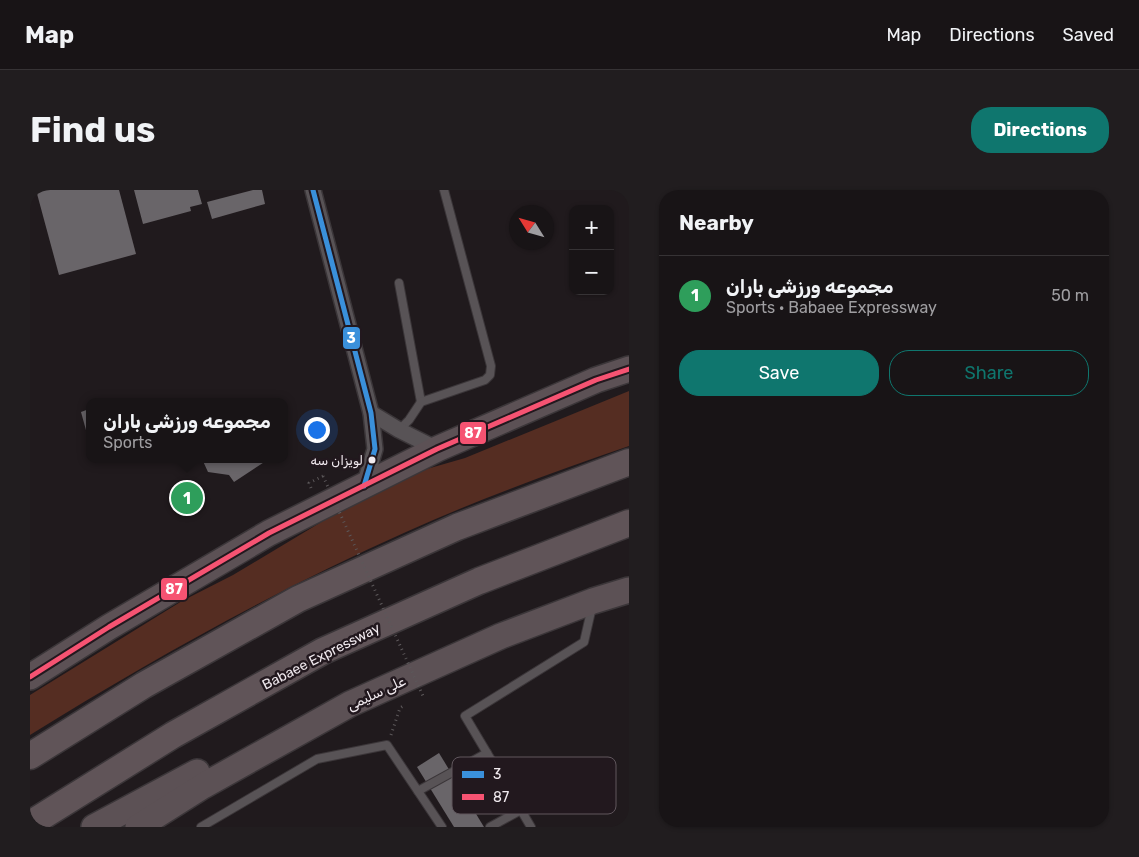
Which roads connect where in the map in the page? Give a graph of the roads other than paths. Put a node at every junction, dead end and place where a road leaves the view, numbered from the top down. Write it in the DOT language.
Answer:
graph roads {
  1 [pos="313,190"];
  2 [pos="444,190"];
  3 [pos="399,283"];
  4 [pos="629,369"];
  5 [pos="421,402"];
  6 [pos="371,413"];
  7 [pos="399,430"];
  8 [pos="437,448"];
  9 [pos="629,462"];
  10 [pos="364,486"];
  11 [pos="629,524"];
  12 [pos="629,590"];
  13 [pos="593,601"];
  14 [pos="30,677"];
  15 [pos="350,704"];
  16 [pos="487,753"];
  17 [pos="30,756"];
  18 [pos="480,757"];
  19 [pos="489,757"];
  20 [pos="452,772"];
  21 [pos="418,791"];
  22 [pos="514,814"];
  23 [pos="523,814"];
  24 [pos="30,824"];
  25 [pos="94,827"];
  26 [pos="138,827"];
  27 [pos="201,827"];
  28 [pos="442,827"];
  29 [pos="490,827"];
  30 [pos="531,827"];
  1 -- 6 [label="street"];
  2 -- 5 [label="lane"];
  3 -- 5 [label="lane"];
  4 -- 8 [label="main road"];
  5 -- 7 [label="lane"];
  6 -- 7 [label="street"];
  6 -- 10 [label="street"];
  7 -- 8 [label="street"];
  8 -- 10 [label="main road"];
  9 -- 17 [label="highway"];
  10 -- 14 [label="main road"];
  11 -- 24 [label="highway, Babaee Expressway"];
  12 -- 13 [label="main road, علی سلیمی"];
  13 -- 15 [label="main road, علی سلیمی"];
  13 -- 16 [label="lane"];
  15 -- 25 [label="main road"];
  15 -- 26 [label="main road, علی سلیمی"];
  16 -- 18 [label="lane"];
  16 -- 19 [label="lane"];
  20 -- 21 [label="lane"];
  21 -- 27 [label="lane"];
  21 -- 28 [label="lane"];
  22 -- 29 [label="lane"];
  23 -- 30 [label="lane"];
}
